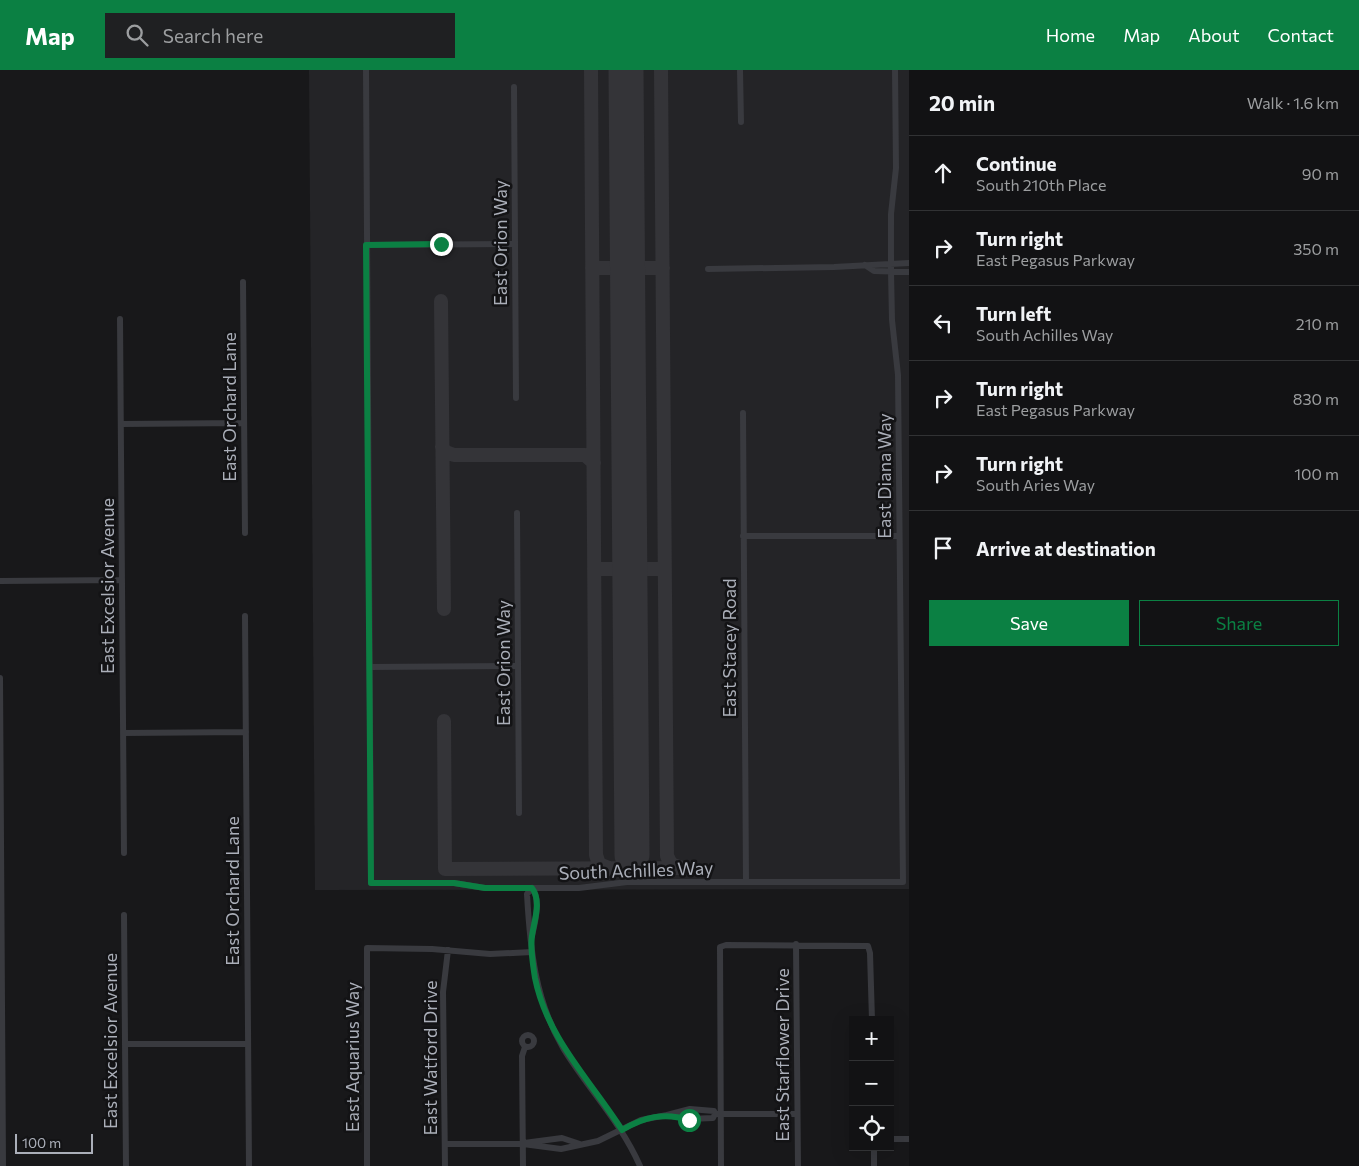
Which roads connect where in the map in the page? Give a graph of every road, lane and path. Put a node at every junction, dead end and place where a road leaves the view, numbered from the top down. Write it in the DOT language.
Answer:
graph roads {
  1 [pos="366,70"];
  2 [pos="740,70"];
  3 [pos="895,70"];
  4 [pos="514,87"];
  5 [pos="741,122"];
  6 [pos="515,244"];
  7 [pos="366,245"];
  8 [pos="909,262"];
  9 [pos="891,263"];
  10 [pos="865,265"];
  11 [pos="708,269"];
  12 [pos="891,272"];
  13 [pos="909,272"];
  14 [pos="243,282"];
  15 [pos="120,319"];
  16 [pos="516,398"];
  17 [pos="743,413"];
  18 [pos="244,423"];
  19 [pos="121,424"];
  20 [pos="517,513"];
  21 [pos="245,533"];
  22 [pos="744,536"];
  23 [pos="899,536"];
  24 [pos="122,580"];
  25 [pos="0,581"];
  26 [pos="245,616"];
  27 [pos="518,666"];
  28 [pos="370,667"];
  29 [pos="0,678"];
  30 [pos="246,732"];
  31 [pos="123,733"];
  32 [pos="0,734"];
  33 [pos="519,814"];
  34 [pos="124,854"];
  35 [pos="746,882"];
  36 [pos="902,882"];
  37 [pos="532,888"];
  38 [pos="124,915"];
  39 [pos="796,944"];
  40 [pos="448,950"];
  41 [pos="532,952"];
  42 [pos="872,1016"];
  43 [pos="125,1044"];
  44 [pos="248,1044"];
  45 [pos="1,1047"];
  46 [pos="525,1047"];
  47 [pos="718,1114"];
  48 [pos="797,1114"];
  49 [pos="622,1130"];
  50 [pos="894,1139"];
  51 [pos="909,1139"];
  52 [pos="557,1140"];
  53 [pos="445,1144"];
  54 [pos="523,1144"];
  55 [pos="580,1144"];
  56 [pos="557,1148"];
  57 [pos="874,1151"];
  58 [pos="3,1166"];
  59 [pos="126,1166"];
  60 [pos="249,1166"];
  61 [pos="367,1166"];
  62 [pos="445,1166"];
  63 [pos="524,1166"];
  64 [pos="640,1166"];
  65 [pos="721,1166"];
  66 [pos="798,1166"];
  67 [pos="874,1166"];
  1 -- 7 [label="street"];
  2 -- 5 [label="street"];
  3 -- 9 [label="street, East Diana Way"];
  4 -- 6 [label="street, East Orion Way"];
  6 -- 7 [label="street"];
  6 -- 16 [label="street, East Orion Way"];
  7 -- 28 [label="street"];
  8 -- 9 [label="street"];
  9 -- 10 [label="street"];
  9 -- 12 [label="street, East Diana Way"];
  10 -- 11 [label="street"];
  10 -- 12 [label="street"];
  12 -- 13 [label="street"];
  12 -- 23 [label="street, East Diana Way"];
  14 -- 18 [label="street, East Orchard Lane"];
  15 -- 19 [label="street, East Excelsior Avenue"];
  17 -- 22 [label="street, East Stacey Road"];
  18 -- 19 [label="street"];
  18 -- 21 [label="street, East Orchard Lane"];
  19 -- 24 [label="street, East Excelsior Avenue"];
  20 -- 27 [label="street, East Orion Way"];
  22 -- 23 [label="street"];
  22 -- 35 [label="street, East Stacey Road"];
  23 -- 36 [label="street, East Diana Way"];
  24 -- 25 [label="street"];
  24 -- 31 [label="street, East Excelsior Avenue"];
  26 -- 30 [label="street, East Orchard Lane"];
  27 -- 28 [label="street"];
  27 -- 33 [label="street, East Orion Way"];
  28 -- 37 [label="street, South Achilles Way"];
  29 -- 32 [label="street"];
  30 -- 31 [label="street"];
  30 -- 44 [label="street, East Orchard Lane"];
  31 -- 34 [label="street, East Excelsior Avenue"];
  32 -- 45 [label="street"];
  35 -- 36 [label="street, South Achilles Way"];
  35 -- 37 [label="street, South Achilles Way"];
  37 -- 41 [label="street"];
  38 -- 43 [label="street, East Excelsior Avenue"];
  39 -- 42 [label="street"];
  39 -- 47 [label="street"];
  39 -- 48 [label="street, East Starflower Drive"];
  40 -- 41 [label="street"];
  40 -- 53 [label="street, East Watford Drive"];
  40 -- 61 [label="street, East Aquarius Way"];
  41 -- 49 [label="street"];
  43 -- 44 [label="street"];
  43 -- 59 [label="street, East Excelsior Avenue"];
  44 -- 60 [label="street, East Orchard Lane"];
  45 -- 58 [label="street"];
  46 -- 54 [label="street"];
  47 -- 48 [label="street"];
  47 -- 49 [label="street"];
  47 -- 65 [label="street"];
  48 -- 66 [label="street, East Starflower Drive"];
  49 -- 55 [label="street"];
  49 -- 64 [label="street"];
  50 -- 51 [label="street"];
  52 -- 54 [label="street"];
  52 -- 55 [label="street"];
  52 -- 56 [label="street"];
  53 -- 54 [label="street"];
  53 -- 62 [label="street, East Watford Drive"];
  54 -- 56 [label="street"];
  54 -- 63 [label="street"];
  55 -- 56 [label="street"];
  57 -- 67 [label="street"];
}
